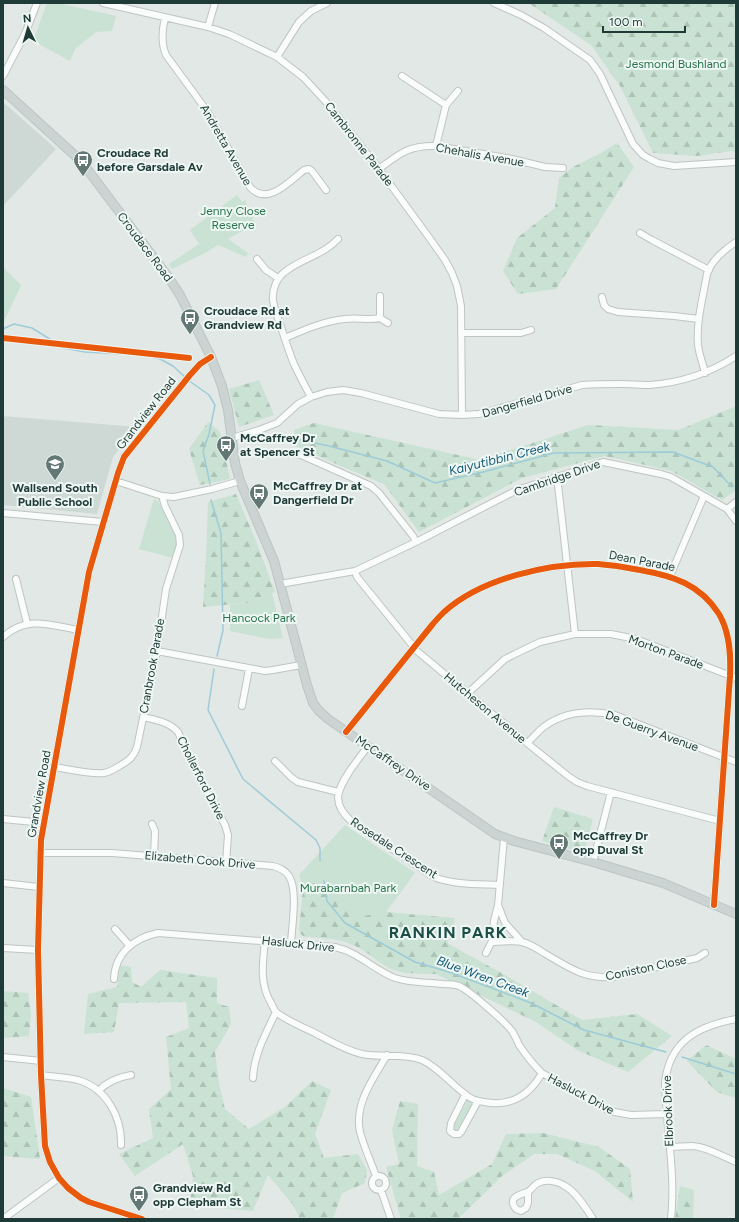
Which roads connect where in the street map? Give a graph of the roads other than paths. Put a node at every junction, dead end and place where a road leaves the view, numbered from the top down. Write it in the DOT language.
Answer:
graph roads {
  1 [pos="37,3"];
  2 [pos="103,3"];
  3 [pos="215,3"];
  4 [pos="327,3"];
  5 [pos="494,3"];
  6 [pos="165,18"];
  7 [pos="208,27"];
  8 [pos="276,57"];
  9 [pos="3,76"];
  10 [pos="402,76"];
  11 [pos="3,90"];
  12 [pos="458,91"];
  13 [pos="446,105"];
  14 [pos="436,146"];
  15 [pos="736,162"];
  16 [pos="563,168"];
  17 [pos="379,169"];
  18 [pos="326,190"];
  19 [pos="640,233"];
  20 [pos="338,239"];
  21 [pos="736,242"];
  22 [pos="256,259"];
  23 [pos="709,270"];
  24 [pos="278,278"];
  25 [pos="380,296"];
  26 [pos="602,297"];
  27 [pos="380,318"];
  28 [pos="699,319"];
  29 [pos="388,324"];
  30 [pos="532,330"];
  31 [pos="462,333"];
  32 [pos="285,338"];
  33 [pos="736,356"];
  34 [pos="211,357"];
  35 [pos="705,373"];
  36 [pos="311,397"];
  37 [pos="462,416"];
  38 [pos="232,438"];
  39 [pos="259,452"];
  40 [pos="557,476"];
  41 [pos="116,481"];
  42 [pos="240,482"];
  43 [pos="162,496"];
  44 [pos="704,496"];
  45 [pos="736,502"];
  46 [pos="727,509"];
  47 [pos="3,513"];
  48 [pos="736,521"];
  49 [pos="104,522"];
  50 [pos="416,542"];
  51 [pos="568,565"];
  52 [pos="356,571"];
  53 [pos="670,576"];
  54 [pos="16,580"];
  55 [pos="280,584"];
  56 [pos="27,623"];
  57 [pos="78,630"];
  58 [pos="575,634"];
  59 [pos="3,637"];
  60 [pos="414,647"];
  61 [pos="157,652"];
  62 [pos="301,665"];
  63 [pos="249,669"];
  64 [pos="733,677"];
  65 [pos="468,693"];
  66 [pos="242,706"];
  67 [pos="143,717"];
  68 [pos="346,732"];
  69 [pos="527,743"];
  70 [pos="368,746"];
  71 [pos="724,758"];
  72 [pos="275,761"];
  73 [pos="736,762"];
  74 [pos="54,767"];
  75 [pos="338,792"];
  76 [pos="611,792"];
  77 [pos="3,819"];
  78 [pos="720,821"];
  79 [pos="44,823"];
  80 [pos="152,824"];
  81 [pos="504,838"];
  82 [pos="40,853"];
  83 [pos="154,856"];
  84 [pos="593,862"];
  85 [pos="226,863"];
  86 [pos="3,883"];
  87 [pos="499,885"];
  88 [pos="39,887"];
  89 [pos="498,905"];
  90 [pos="714,905"];
  91 [pos="736,914"];
  92 [pos="115,929"];
  93 [pos="265,941"];
  94 [pos="492,941"];
  95 [pos="522,942"];
  96 [pos="291,943"];
  97 [pos="129,945"];
  98 [pos="3,948"];
  99 [pos="38,950"];
  100 [pos="486,953"];
  101 [pos="705,953"];
  102 [pos="114,979"];
  103 [pos="276,1012"];
  104 [pos="736,1019"];
  105 [pos="387,1055"];
  106 [pos="3,1057"];
  107 [pos="40,1061"];
  108 [pos="542,1074"];
  109 [pos="41,1075"];
  110 [pos="131,1075"];
  111 [pos="253,1078"];
  112 [pos="98,1091"];
  113 [pos="465,1095"];
  114 [pos="478,1101"];
  115 [pos="666,1114"];
  116 [pos="121,1145"];
  117 [pos="670,1147"];
  118 [pos="736,1162"];
  119 [pos="376,1176"];
  120 [pos="59,1178"];
  121 [pos="381,1190"];
  122 [pos="528,1192"];
  123 [pos="3,1219"];
  124 [pos="142,1219"];
  125 [pos="391,1219"];
  126 [pos="593,1219"];
  127 [pos="671,1219"];
  1 -- 9 [label="street"];
  2 -- 6 [label="street, Cambronne Parade"];
  3 -- 7 [label="street"];
  4 -- 8 [label="street"];
  5 -- 15 [label="street"];
  6 -- 7 [label="street, Cambronne Parade"];
  6 -- 18 [label="street, Andretta Avenue"];
  7 -- 8 [label="street, Cambronne Parade"];
  8 -- 17 [label="street, Cambronne Parade"];
  10 -- 13 [label="street"];
  11 -- 34 [label="main road, Croudace Road"];
  12 -- 13 [label="street"];
  13 -- 14 [label="street"];
  14 -- 16 [label="street, Chehalis Avenue"];
  14 -- 17 [label="street, Chehalis Avenue"];
  17 -- 31 [label="street, Cambronne Parade"];
  19 -- 23 [label="street"];
  20 -- 24 [label="street"];
  21 -- 23 [label="street"];
  22 -- 24 [label="street"];
  23 -- 28 [label="street"];
  24 -- 32 [label="street"];
  25 -- 27 [label="street"];
  26 -- 28 [label="street"];
  27 -- 29 [label="street"];
  27 -- 32 [label="street"];
  28 -- 35 [label="street"];
  30 -- 31 [label="street"];
  31 -- 37 [label="street, Cambronne Parade"];
  32 -- 36 [label="street"];
  33 -- 35 [label="street, Dangerfield Drive"];
  34 -- 38 [label="main road, Croudace Road"];
  34 -- 41 [label="street, Grandview Road"];
  35 -- 37 [label="street, Dangerfield Drive"];
  36 -- 37 [label="street, Dangerfield Drive"];
  36 -- 38 [label="street, Dangerfield Drive"];
  38 -- 42 [label="main road, McCaffrey Drive"];
  39 -- 50 [label="street"];
  40 -- 44 [label="street, Cambridge Drive"];
  40 -- 50 [label="street, Cambridge Drive"];
  40 -- 51 [label="street"];
  41 -- 43 [label="street"];
  41 -- 49 [label="street, Grandview Road"];
  42 -- 43 [label="street"];
  42 -- 55 [label="main road, McCaffrey Drive"];
  43 -- 61 [label="street, Cranbrook Parade"];
  44 -- 46 [label="street, Cambridge Drive"];
  44 -- 53 [label="street"];
  45 -- 46 [label="street"];
  46 -- 48 [label="street, Cambridge Drive"];
  47 -- 49 [label="street"];
  49 -- 57 [label="street, Grandview Road"];
  50 -- 52 [label="street, Cambridge Drive"];
  51 -- 53 [label="street, Dean Parade"];
  51 -- 58 [label="street"];
  51 -- 60 [label="street, Dean Parade"];
  52 -- 55 [label="street"];
  52 -- 60 [label="street, Hutcheson Avenue"];
  53 -- 64 [label="street, Dean Parade"];
  54 -- 56 [label="street"];
  55 -- 62 [label="main road, McCaffrey Drive"];
  56 -- 57 [label="street"];
  56 -- 59 [label="street"];
  57 -- 74 [label="street, Grandview Road"];
  58 -- 64 [label="street, Morton Parade"];
  58 -- 65 [label="street, Morton Parade"];
  60 -- 65 [label="street, Hutcheson Avenue"];
  60 -- 68 [label="street, Dean Parade"];
  61 -- 63 [label="street"];
  61 -- 67 [label="street, Cranbrook Parade"];
  62 -- 63 [label="street"];
  62 -- 68 [label="main road, McCaffrey Drive"];
  63 -- 66 [label="street"];
  64 -- 71 [label="street, Dean Parade"];
  65 -- 69 [label="street, Hutcheson Avenue"];
  67 -- 74 [label="street, Cranbrook Parade"];
  67 -- 85 [label="street, Chollerford Drive"];
  68 -- 70 [label="main road, McCaffrey Drive"];
  69 -- 71 [label="street, De Guerry Avenue"];
  69 -- 76 [label="street, Hutcheson Avenue"];
  70 -- 75 [label="street"];
  70 -- 81 [label="main road, McCaffrey Drive"];
  71 -- 73 [label="street, De Guerry Avenue"];
  71 -- 78 [label="street, Dean Parade"];
  72 -- 75 [label="street"];
  74 -- 79 [label="street, Grandview Road"];
  75 -- 87 [label="street, Rosedale Crescent"];
  76 -- 78 [label="street, Hutcheson Avenue"];
  76 -- 84 [label="street"];
  77 -- 79 [label="street"];
  78 -- 90 [label="street, Dean Parade"];
  79 -- 82 [label="street, Grandview Road"];
  80 -- 83 [label="street"];
  81 -- 84 [label="main road, McCaffrey Drive"];
  81 -- 87 [label="street, Coniston Close"];
  82 -- 83 [label="street, Elizabeth Cook Drive"];
  82 -- 88 [label="street, Grandview Road"];
  83 -- 85 [label="street, Elizabeth Cook Drive"];
  84 -- 90 [label="main road, McCaffrey Drive"];
  85 -- 96 [label="street, Elizabeth Cook Drive"];
  86 -- 88 [label="street"];
  87 -- 89 [label="street, Coniston Close"];
  88 -- 99 [label="street, Grandview Road"];
  89 -- 94 [label="street, Coniston Close"];
  89 -- 95 [label="street, Coniston Close"];
  90 -- 91 [label="main road, McCaffrey Drive"];
  92 -- 97 [label="street"];
  93 -- 96 [label="street, Hasluck Drive"];
  93 -- 97 [label="street, Hasluck Drive"];
  93 -- 103 [label="street"];
  94 -- 95 [label="street, Coniston Close"];
  94 -- 100 [label="street, Coniston Close"];
  95 -- 101 [label="street, Coniston Close"];
  96 -- 108 [label="street, Hasluck Drive"];
  97 -- 102 [label="street, Hasluck Drive"];
  98 -- 99 [label="street"];
  99 -- 107 [label="street, Grandview Road"];
  103 -- 105 [label="street"];
  103 -- 111 [label="street"];
  104 -- 115 [label="street, Elbrook Drive"];
  105 -- 113 [label="street"];
  105 -- 119 [label="street"];
  106 -- 107 [label="street"];
  107 -- 109 [label="street, Grandview Road"];
  108 -- 114 [label="street"];
  108 -- 115 [label="street, Hasluck Drive"];
  109 -- 112 [label="street"];
  109 -- 120 [label="street, Grandview Road"];
  110 -- 112 [label="street"];
  112 -- 116 [label="street"];
  113 -- 114 [label="street"];
  113 -- 114 [label="street"];
  115 -- 117 [label="street, Elbrook Drive"];
  117 -- 118 [label="street"];
  117 -- 127 [label="street, Elbrook Drive"];
  119 -- 121 [label="street"];
  119 -- 121 [label="street"];
  120 -- 123 [label="street"];
  120 -- 124 [label="street, Grandview Road"];
  121 -- 125 [label="street"];
  122 -- 126 [label="street"];
}
